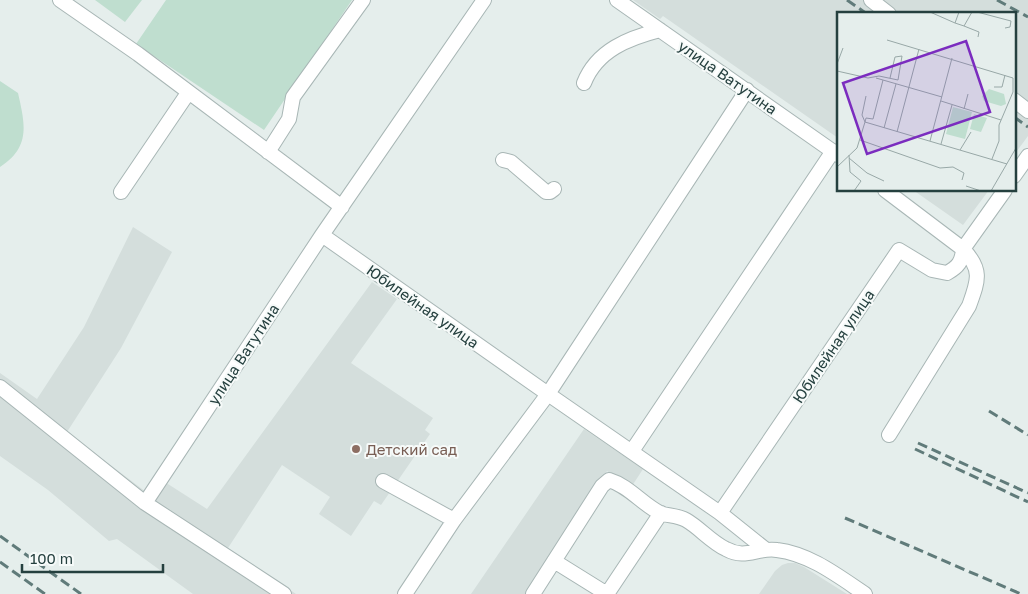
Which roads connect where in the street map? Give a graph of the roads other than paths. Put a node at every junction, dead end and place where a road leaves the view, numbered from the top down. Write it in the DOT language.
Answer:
graph roads {
  1 [pos="60,0"];
  2 [pos="363,0"];
  3 [pos="484,0"];
  4 [pos="617,0"];
  5 [pos="871,0"];
  6 [pos="886,12"];
  7 [pos="660,30"];
  8 [pos="584,83"];
  9 [pos="747,90"];
  10 [pos="188,93"];
  11 [pos="1016,102"];
  12 [pos="1028,111"];
  13 [pos="268,152"];
  14 [pos="836,153"];
  15 [pos="1028,156"];
  16 [pos="503,160"];
  17 [pos="1016,173"];
  18 [pos="554,189"];
  19 [pos="886,191"];
  20 [pos="1004,191"];
  21 [pos="122,192"];
  22 [pos="342,207"];
  23 [pos="322,234"];
  24 [pos="963,249"];
  25 [pos="0,387"];
  26 [pos="548,394"];
  27 [pos="889,435"];
  28 [pos="632,451"];
  29 [pos="383,481"];
  30 [pos="145,503"];
  31 [pos="720,513"];
  32 [pos="661,514"];
  33 [pos="454,520"];
  34 [pos="764,548"];
  35 [pos="554,561"];
  36 [pos="284,594"];
  37 [pos="405,594"];
  38 [pos="533,594"];
  39 [pos="607,594"];
  40 [pos="865,594"];
  1 -- 10 [label="street"];
  2 -- 13 [label="street"];
  3 -- 22 [label="street, улица Ватутина"];
  4 -- 7 [label="street, улица Ватутина"];
  5 -- 6 [label="street"];
  7 -- 8 [label="street"];
  7 -- 9 [label="street, улица Ватутина"];
  9 -- 14 [label="street, улица Ватутина"];
  9 -- 26 [label="street"];
  10 -- 13 [label="street"];
  10 -- 21 [label="street"];
  11 -- 12 [label="street"];
  13 -- 22 [label="street"];
  14 -- 28 [label="street"];
  15 -- 17 [label="street"];
  16 -- 18 [label="street"];
  19 -- 24 [label="street"];
  20 -- 24 [label="street"];
  22 -- 23 [label="street, улица Ватутина"];
  23 -- 26 [label="street, Юбилейная улица"];
  23 -- 30 [label="street, улица Ватутина"];
  24 -- 27 [label="street"];
  24 -- 31 [label="street, Юбилейная улица"];
  25 -- 30 [label="street"];
  26 -- 28 [label="street, Юбилейная улица"];
  26 -- 33 [label="street"];
  28 -- 31 [label="street, Юбилейная улица"];
  29 -- 33 [label="street"];
  30 -- 36 [label="street"];
  31 -- 34 [label="street, Юбилейная улица"];
  32 -- 34 [label="street"];
  32 -- 35 [label="street"];
  32 -- 39 [label="street"];
  33 -- 37 [label="street"];
  34 -- 40 [label="street"];
  35 -- 38 [label="street"];
  35 -- 39 [label="street"];
}
